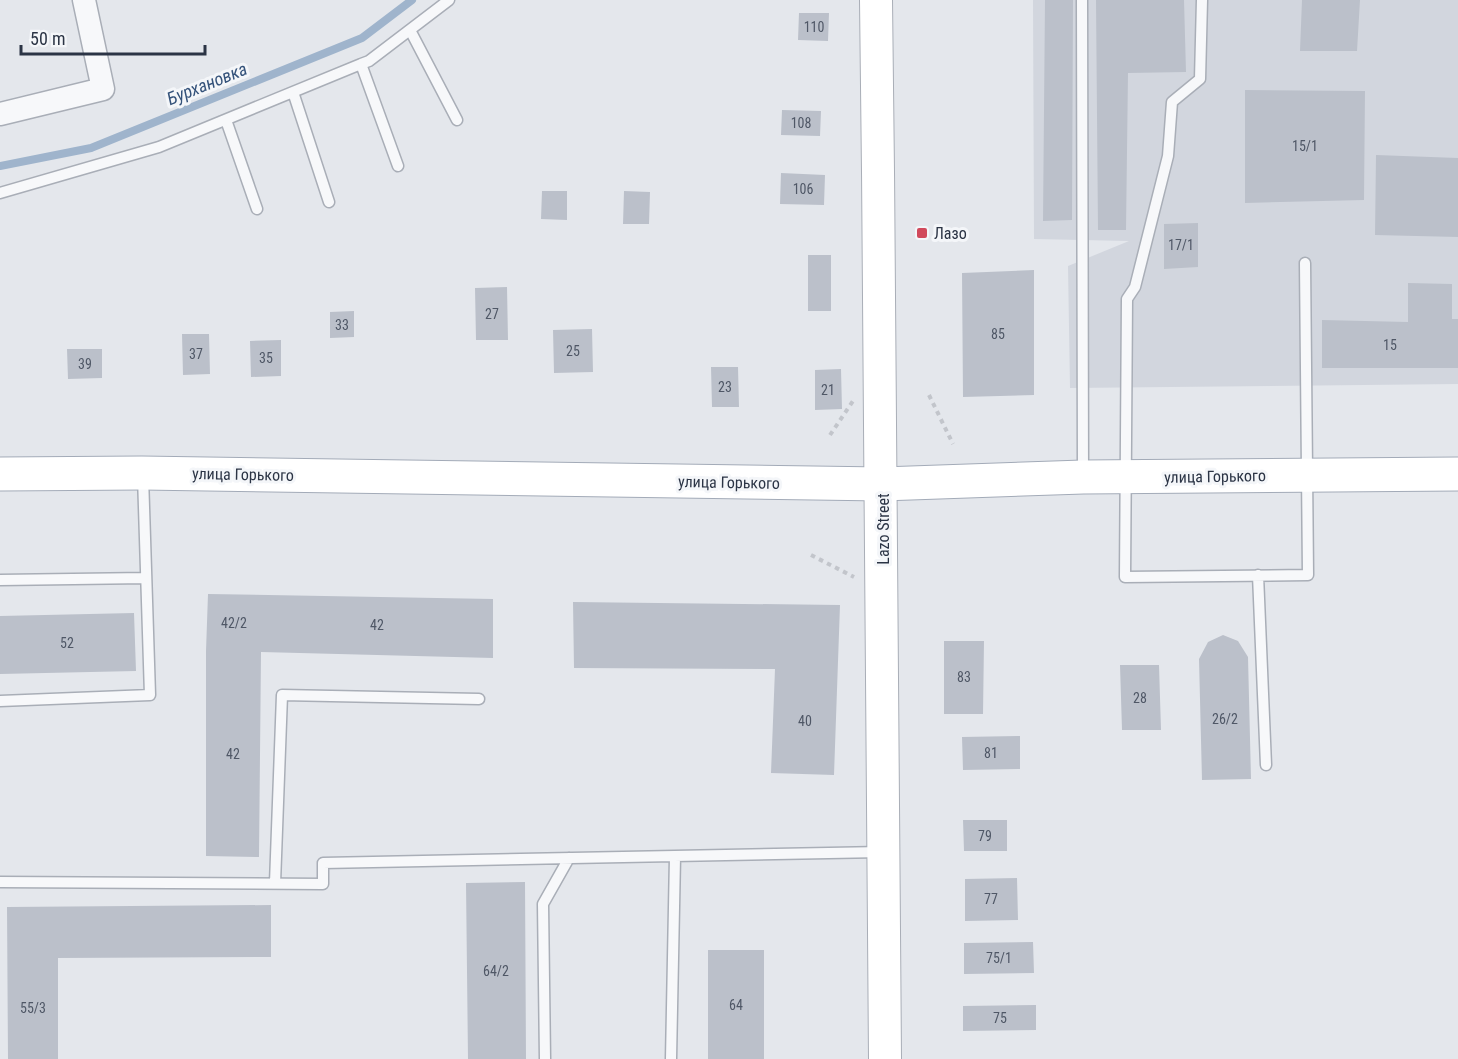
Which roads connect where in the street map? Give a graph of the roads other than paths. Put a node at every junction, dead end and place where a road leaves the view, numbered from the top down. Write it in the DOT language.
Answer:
graph roads {
  1 [pos="84,0"];
  2 [pos="449,0"];
  3 [pos="876,0"];
  4 [pos="1082,0"];
  5 [pos="1202,0"];
  6 [pos="410,30"];
  7 [pos="362,64"];
  8 [pos="293,92"];
  9 [pos="0,114"];
  10 [pos="226,120"];
  11 [pos="457,120"];
  12 [pos="398,166"];
  13 [pos="0,193"];
  14 [pos="329,202"];
  15 [pos="257,209"];
  16 [pos="1305,263"];
  17 [pos="142,473"];
  18 [pos="0,474"];
  19 [pos="1458,474"];
  20 [pos="1306,475"];
  21 [pos="1083,477"];
  22 [pos="1126,477"];
  23 [pos="882,484"];
  24 [pos="1258,575"];
  25 [pos="146,578"];
  26 [pos="0,580"];
  27 [pos="479,699"];
  28 [pos="0,701"];
  29 [pos="1266,765"];
  30 [pos="885,851"];
  31 [pos="675,856"];
  32 [pos="569,858"];
  33 [pos="0,882"];
  34 [pos="275,884"];
  35 [pos="545,1059"];
  36 [pos="671,1059"];
  37 [pos="885,1059"];
  1 -- 9 [label="street"];
  2 -- 6 [label="lane"];
  3 -- 23 [label="main road, Lazo Street"];
  4 -- 21 [label="lane"];
  5 -- 22 [label="lane"];
  6 -- 7 [label="lane"];
  6 -- 11 [label="lane"];
  7 -- 8 [label="lane"];
  7 -- 12 [label="lane"];
  8 -- 10 [label="lane"];
  8 -- 14 [label="lane"];
  10 -- 13 [label="lane"];
  10 -- 15 [label="lane"];
  16 -- 20 [label="lane"];
  17 -- 18 [label="main road, улица Горького"];
  17 -- 23 [label="main road, улица Горького"];
  17 -- 25 [label="lane"];
  19 -- 20 [label="main road, улица Горького"];
  20 -- 22 [label="main road, улица Горького"];
  20 -- 24 [label="lane"];
  21 -- 22 [label="main road, улица Горького"];
  21 -- 23 [label="main road, улица Горького"];
  22 -- 24 [label="lane"];
  23 -- 30 [label="main road, Lazo Street"];
  24 -- 29 [label="lane"];
  25 -- 26 [label="lane"];
  25 -- 28 [label="lane"];
  27 -- 34 [label="lane"];
  30 -- 31 [label="lane"];
  30 -- 37 [label="main road, Lazo Street"];
  31 -- 32 [label="lane"];
  31 -- 36 [label="lane"];
  32 -- 34 [label="lane"];
  32 -- 35 [label="lane"];
  33 -- 34 [label="lane"];
}
